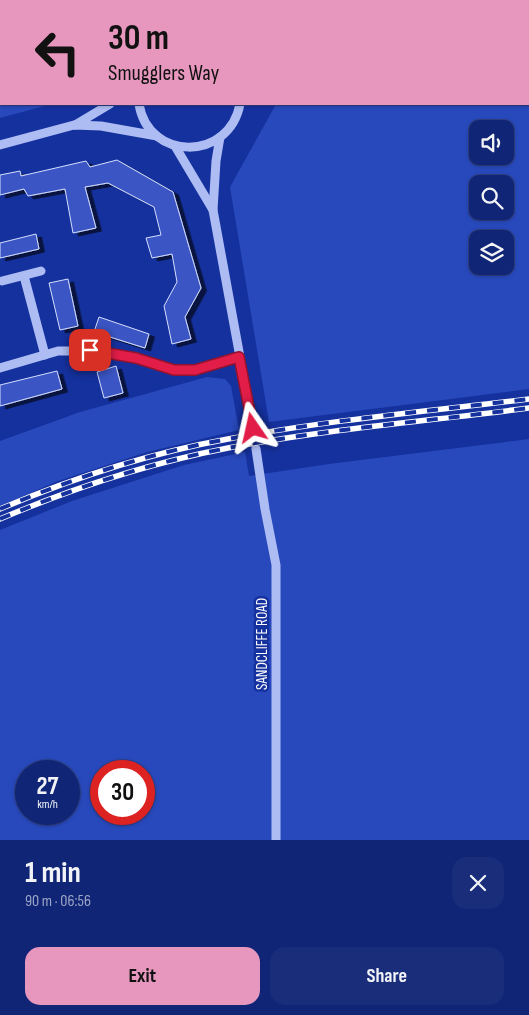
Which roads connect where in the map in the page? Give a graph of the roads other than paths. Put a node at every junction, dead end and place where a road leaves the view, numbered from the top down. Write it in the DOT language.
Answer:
graph roads {
  1 [pos="108,105"];
  2 [pos="139,105"];
  3 [pos="239,108"];
  4 [pos="74,125"];
  5 [pos="157,136"];
  6 [pos="220,137"];
  7 [pos="0,145"];
  8 [pos="175,146"];
  9 [pos="214,210"];
  10 [pos="42,271"];
  11 [pos="24,276"];
  12 [pos="2,281"];
  13 [pos="44,355"];
  14 [pos="239,357"];
  15 [pos="0,368"];
  16 [pos="253,428"];
  17 [pos="256,449"];
  18 [pos="276,840"];
  1 -- 4 [label="street"];
  2 -- 5 [label="street"];
  3 -- 6 [label="street"];
  4 -- 5 [label="street"];
  4 -- 7 [label="street"];
  5 -- 8 [label="street"];
  6 -- 8 [label="street"];
  6 -- 9 [label="street"];
  8 -- 9 [label="street"];
  9 -- 14 [label="street"];
  10 -- 11 [label="street"];
  11 -- 12 [label="street"];
  11 -- 13 [label="street"];
  13 -- 14 [label="street"];
  13 -- 15 [label="street"];
  14 -- 16 [label="street"];
  17 -- 18 [label="street, SANDCLIFFE ROAD"];
}
